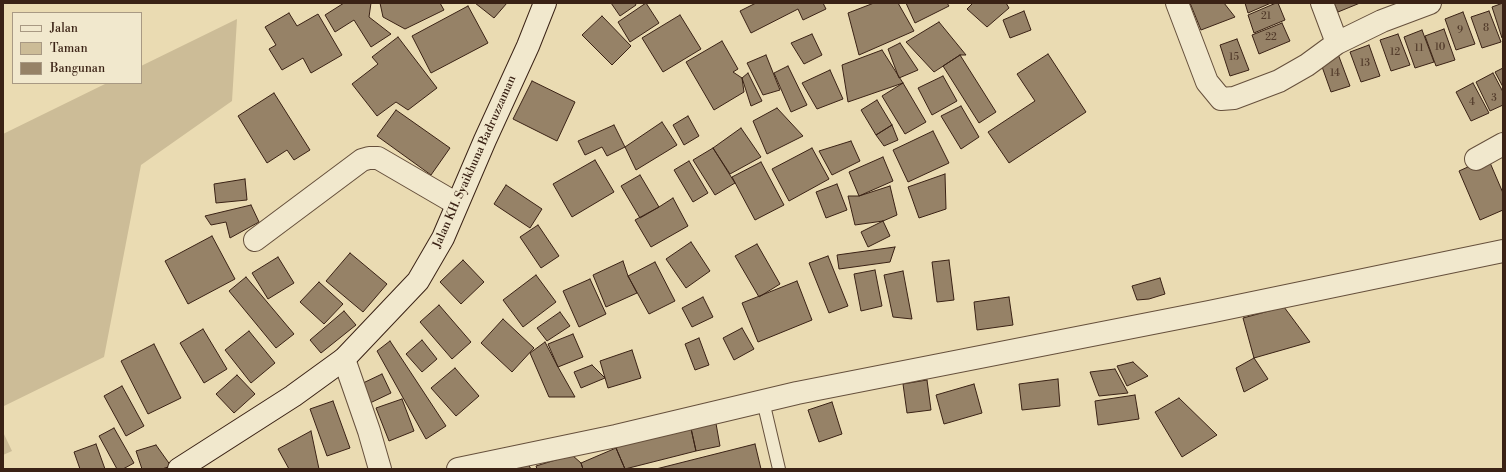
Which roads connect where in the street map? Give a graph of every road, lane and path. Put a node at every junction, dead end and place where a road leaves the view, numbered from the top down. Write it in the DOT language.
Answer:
graph roads {
  1 [pos="545,3"];
  2 [pos="1178,3"];
  3 [pos="1322,3"];
  4 [pos="1430,3"];
  5 [pos="1337,43"];
  6 [pos="1503,144"];
  7 [pos="1476,159"];
  8 [pos="457,204"];
  9 [pos="255,240"];
  10 [pos="1503,252"];
  11 [pos="344,359"];
  12 [pos="763,401"];
  13 [pos="179,469"];
  14 [pos="380,469"];
  15 [pos="458,469"];
  16 [pos="779,469"];
  1 -- 8 [label="street, Jalan KH. Syaikhuna Badruzzaman"];
  2 -- 5 [label="street"];
  3 -- 5 [label="street"];
  4 -- 5 [label="street"];
  6 -- 7 [label="street"];
  8 -- 9 [label="street"];
  8 -- 11 [label="street, Jalan KH. Syaikhuna Badruzzaman"];
  10 -- 12 [label="street"];
  11 -- 13 [label="street, Jalan KH. Syaikhuna Badruzzaman"];
  11 -- 14 [label="street"];
  12 -- 15 [label="street"];
  12 -- 16 [label="lane"];
}
